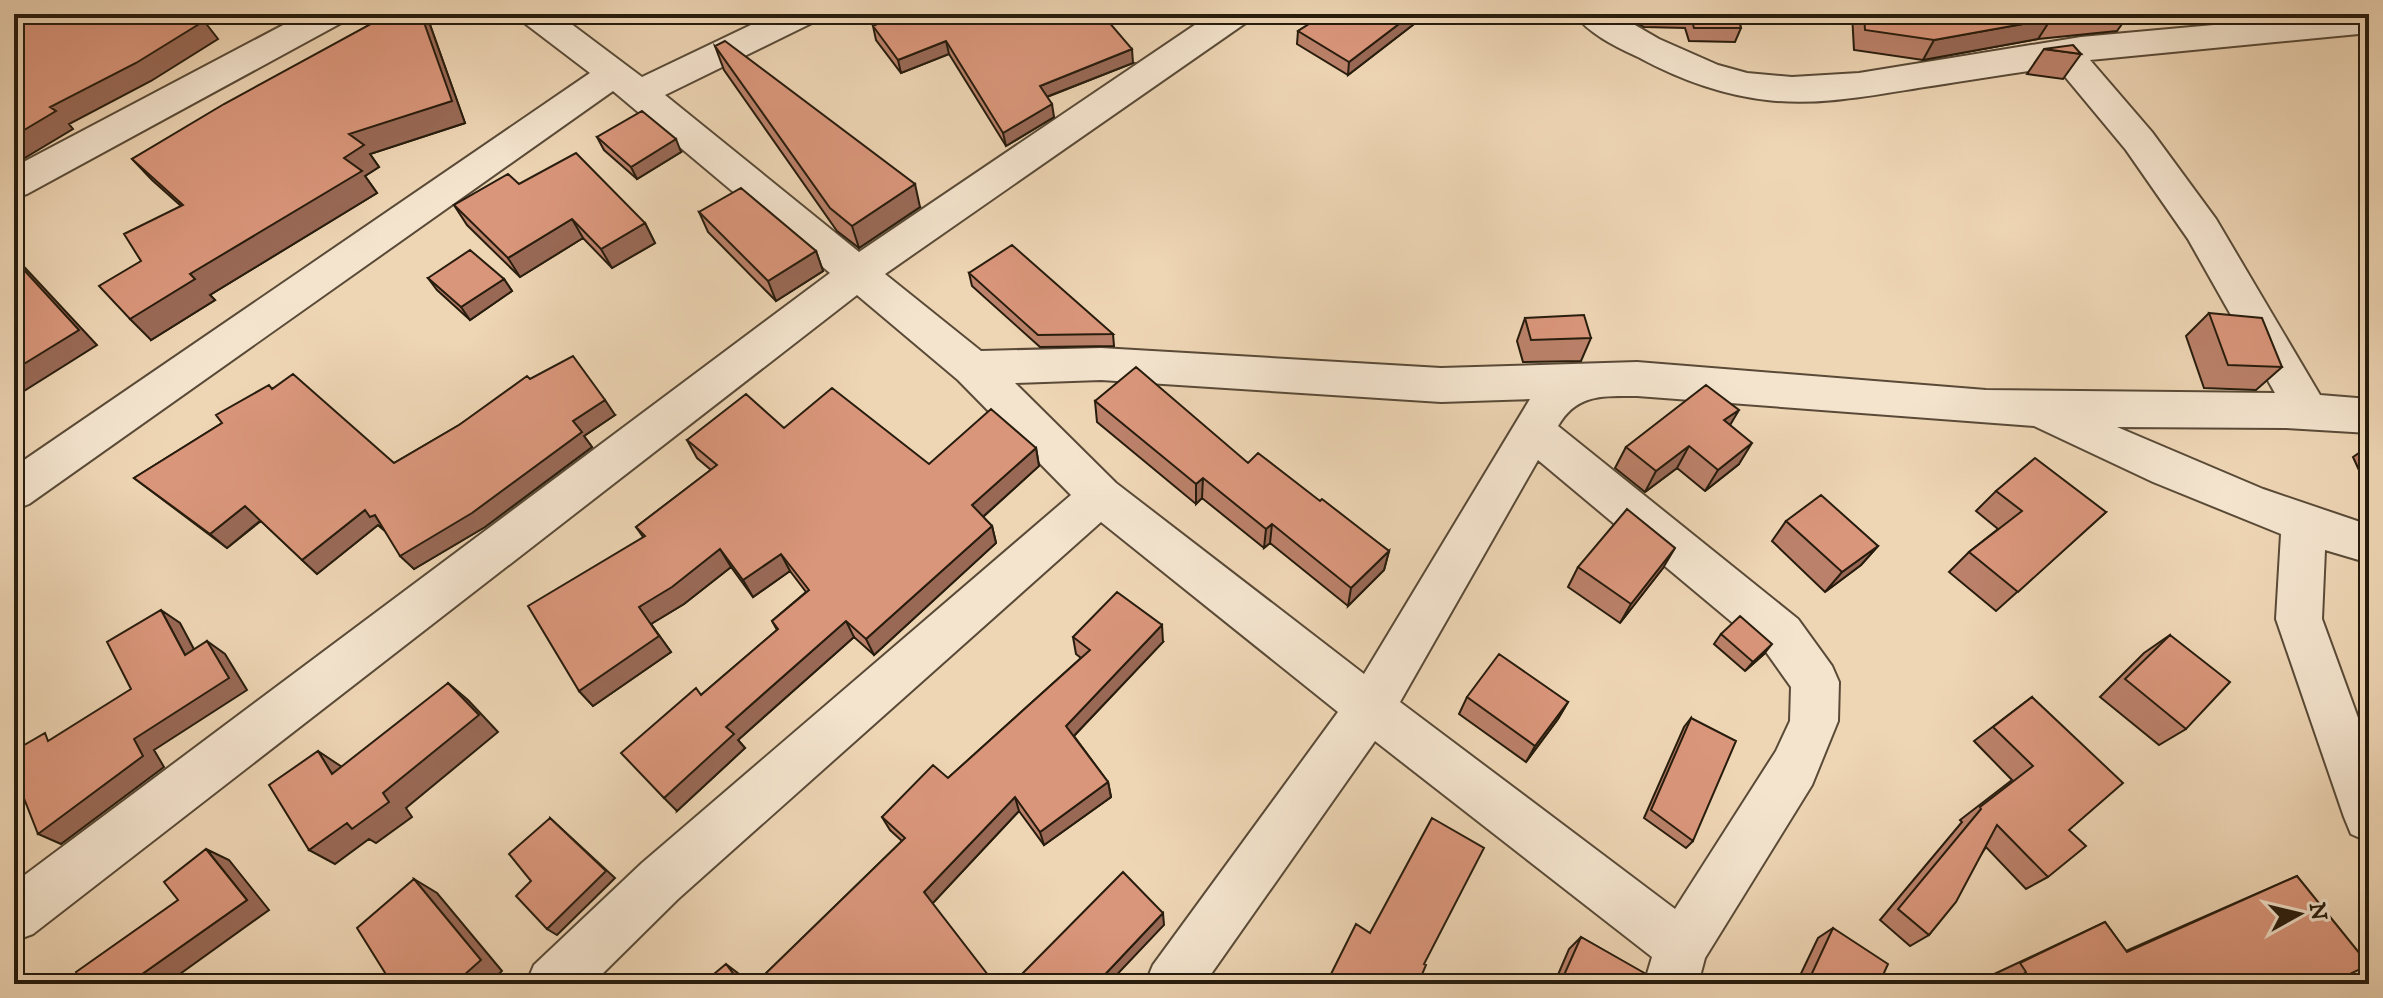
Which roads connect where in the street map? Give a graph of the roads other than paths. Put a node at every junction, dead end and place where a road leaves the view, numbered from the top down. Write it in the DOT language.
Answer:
graph roads {
  1 [pos="331,14"];
  2 [pos="535,14"];
  3 [pos="802,14"];
  4 [pos="1235,14"];
  5 [pos="1592,14"];
  6 [pos="2369,22"];
  7 [pos="2070,53"];
  8 [pos="626,84"];
  9 [pos="14,184"];
  10 [pos="859,272"];
  11 [pos="973,368"];
  12 [pos="1582,380"];
  13 [pos="2034,409"];
  14 [pos="2306,409"];
  15 [pos="2369,416"];
  16 [pos="1534,431"];
  17 [pos="14,491"];
  18 [pos="1100,496"];
  19 [pos="2304,525"];
  20 [pos="2369,544"];
  21 [pos="1370,708"];
  22 [pos="2369,817"];
  23 [pos="14,915"];
  24 [pos="1677,966"];
  25 [pos="553,984"];
  26 [pos="1172,984"];
  1 -- 9 [label="street"];
  2 -- 8 [label="street"];
  3 -- 8 [label="street"];
  4 -- 10 [label="street"];
  5 -- 7 [label="street"];
  6 -- 7 [label="street"];
  7 -- 14 [label="street"];
  8 -- 10 [label="street"];
  8 -- 17 [label="street"];
  10 -- 11 [label="street"];
  10 -- 23 [label="street"];
  11 -- 12 [label="street"];
  11 -- 18 [label="street"];
  12 -- 13 [label="street"];
  12 -- 16 [label="street"];
  13 -- 14 [label="street"];
  13 -- 19 [label="street"];
  14 -- 15 [label="street"];
  16 -- 21 [label="street"];
  16 -- 24 [label="street"];
  18 -- 21 [label="street"];
  18 -- 25 [label="street"];
  19 -- 20 [label="street"];
  19 -- 22 [label="street"];
  21 -- 24 [label="street"];
  21 -- 26 [label="street"];
}
